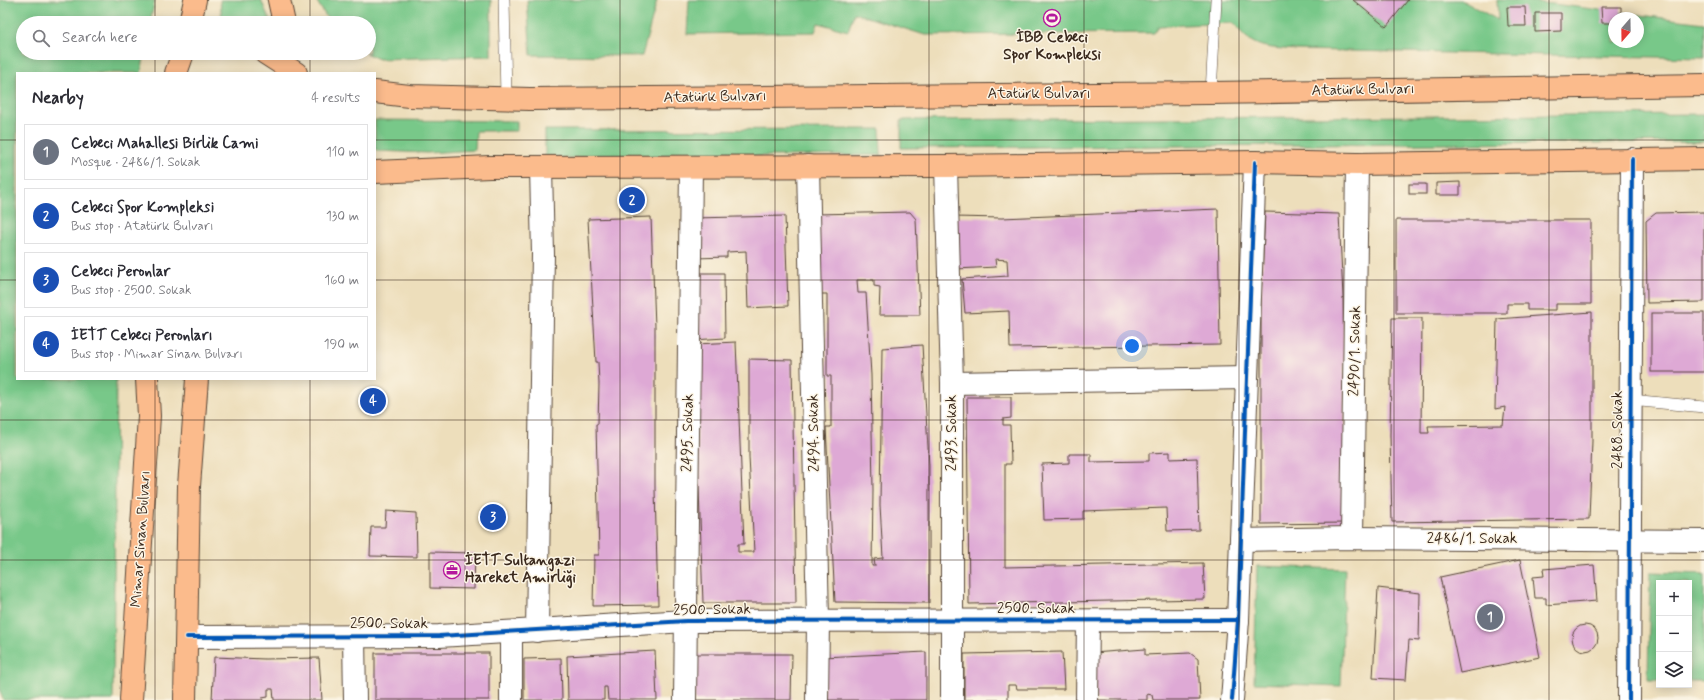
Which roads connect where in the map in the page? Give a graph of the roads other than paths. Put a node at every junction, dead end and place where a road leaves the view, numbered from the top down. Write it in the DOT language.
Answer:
graph roads {
  1 [pos="195,0"];
  2 [pos="278,0"];
  3 [pos="504,0"];
  4 [pos="1216,0"];
  5 [pos="192,16"];
  6 [pos="282,16"];
  7 [pos="280,60"];
  8 [pos="296,67"];
  9 [pos="1704,85"];
  10 [pos="376,92"];
  11 [pos="1211,93"];
  12 [pos="506,98"];
  13 [pos="1704,159"];
  14 [pos="1632,160"];
  15 [pos="1256,162"];
  16 [pos="1357,164"];
  17 [pos="808,166"];
  18 [pos="946,166"];
  19 [pos="691,167"];
  20 [pos="541,168"];
  21 [pos="376,172"];
  22 [pos="1246,378"];
  23 [pos="147,380"];
  24 [pos="197,380"];
  25 [pos="952,382"];
  26 [pos="1630,400"];
  27 [pos="1704,407"];
  28 [pos="1352,538"];
  29 [pos="1240,540"];
  30 [pos="1629,540"];
  31 [pos="1704,541"];
  32 [pos="953,620"];
  33 [pos="1238,620"];
  34 [pos="686,621"];
  35 [pos="818,621"];
  36 [pos="1088,621"];
  37 [pos="537,631"];
  38 [pos="511,632"];
  39 [pos="187,637"];
  40 [pos="354,637"];
  41 [pos="131,700"];
  42 [pos="186,700"];
  43 [pos="355,700"];
  44 [pos="511,700"];
  45 [pos="685,700"];
  46 [pos="817,700"];
  47 [pos="952,700"];
  48 [pos="1087,700"];
  49 [pos="1232,700"];
  50 [pos="1629,700"];
  1 -- 5 [label="main road"];
  2 -- 6 [label="main road"];
  3 -- 12 [label="lane"];
  4 -- 11 [label="lane"];
  7 -- 8 [label="main road"];
  9 -- 11 [label="main road, Atatürk Bulvarı"];
  10 -- 12 [label="main road, Atatürk Bulvarı"];
  11 -- 12 [label="main road, Atatürk Bulvarı"];
  13 -- 14 [label="main road"];
  14 -- 16 [label="main road"];
  14 -- 26 [label="street, 2488. Sokak"];
  15 -- 16 [label="main road"];
  15 -- 18 [label="main road"];
  15 -- 22 [label="street"];
  16 -- 28 [label="street, 2490/1. Sokak"];
  17 -- 18 [label="main road"];
  17 -- 19 [label="main road"];
  17 -- 35 [label="street, 2494. Sokak"];
  18 -- 25 [label="street, 2493. Sokak"];
  19 -- 20 [label="main road"];
  19 -- 34 [label="street, 2495. Sokak"];
  20 -- 21 [label="main road"];
  20 -- 37 [label="street"];
  22 -- 25 [label="street"];
  22 -- 29 [label="street"];
  23 -- 41 [label="main road, Mimar Sinan Bulvarı"];
  24 -- 39 [label="main road"];
  25 -- 32 [label="street, 2493. Sokak"];
  26 -- 27 [label="lane"];
  26 -- 30 [label="street, 2488. Sokak"];
  28 -- 29 [label="street, 2486/1. Sokak"];
  28 -- 30 [label="street, 2486/1. Sokak"];
  29 -- 33 [label="street"];
  30 -- 31 [label="street, 2486/1. Sokak"];
  30 -- 50 [label="street, 2488. Sokak"];
  32 -- 35 [label="street, 2500. Sokak"];
  32 -- 36 [label="street, 2500. Sokak"];
  32 -- 47 [label="street, 2493. Sokak"];
  33 -- 36 [label="street, 2500. Sokak"];
  33 -- 49 [label="street"];
  34 -- 35 [label="street, 2500. Sokak"];
  34 -- 37 [label="street, 2500. Sokak"];
  34 -- 45 [label="street, 2495. Sokak"];
  35 -- 46 [label="street, 2494. Sokak"];
  36 -- 48 [label="street"];
  37 -- 38 [label="street, 2500. Sokak"];
  38 -- 40 [label="street, 2500. Sokak"];
  38 -- 44 [label="street"];
  39 -- 40 [label="street, 2500. Sokak"];
  39 -- 42 [label="main road"];
  40 -- 43 [label="street"];
}
